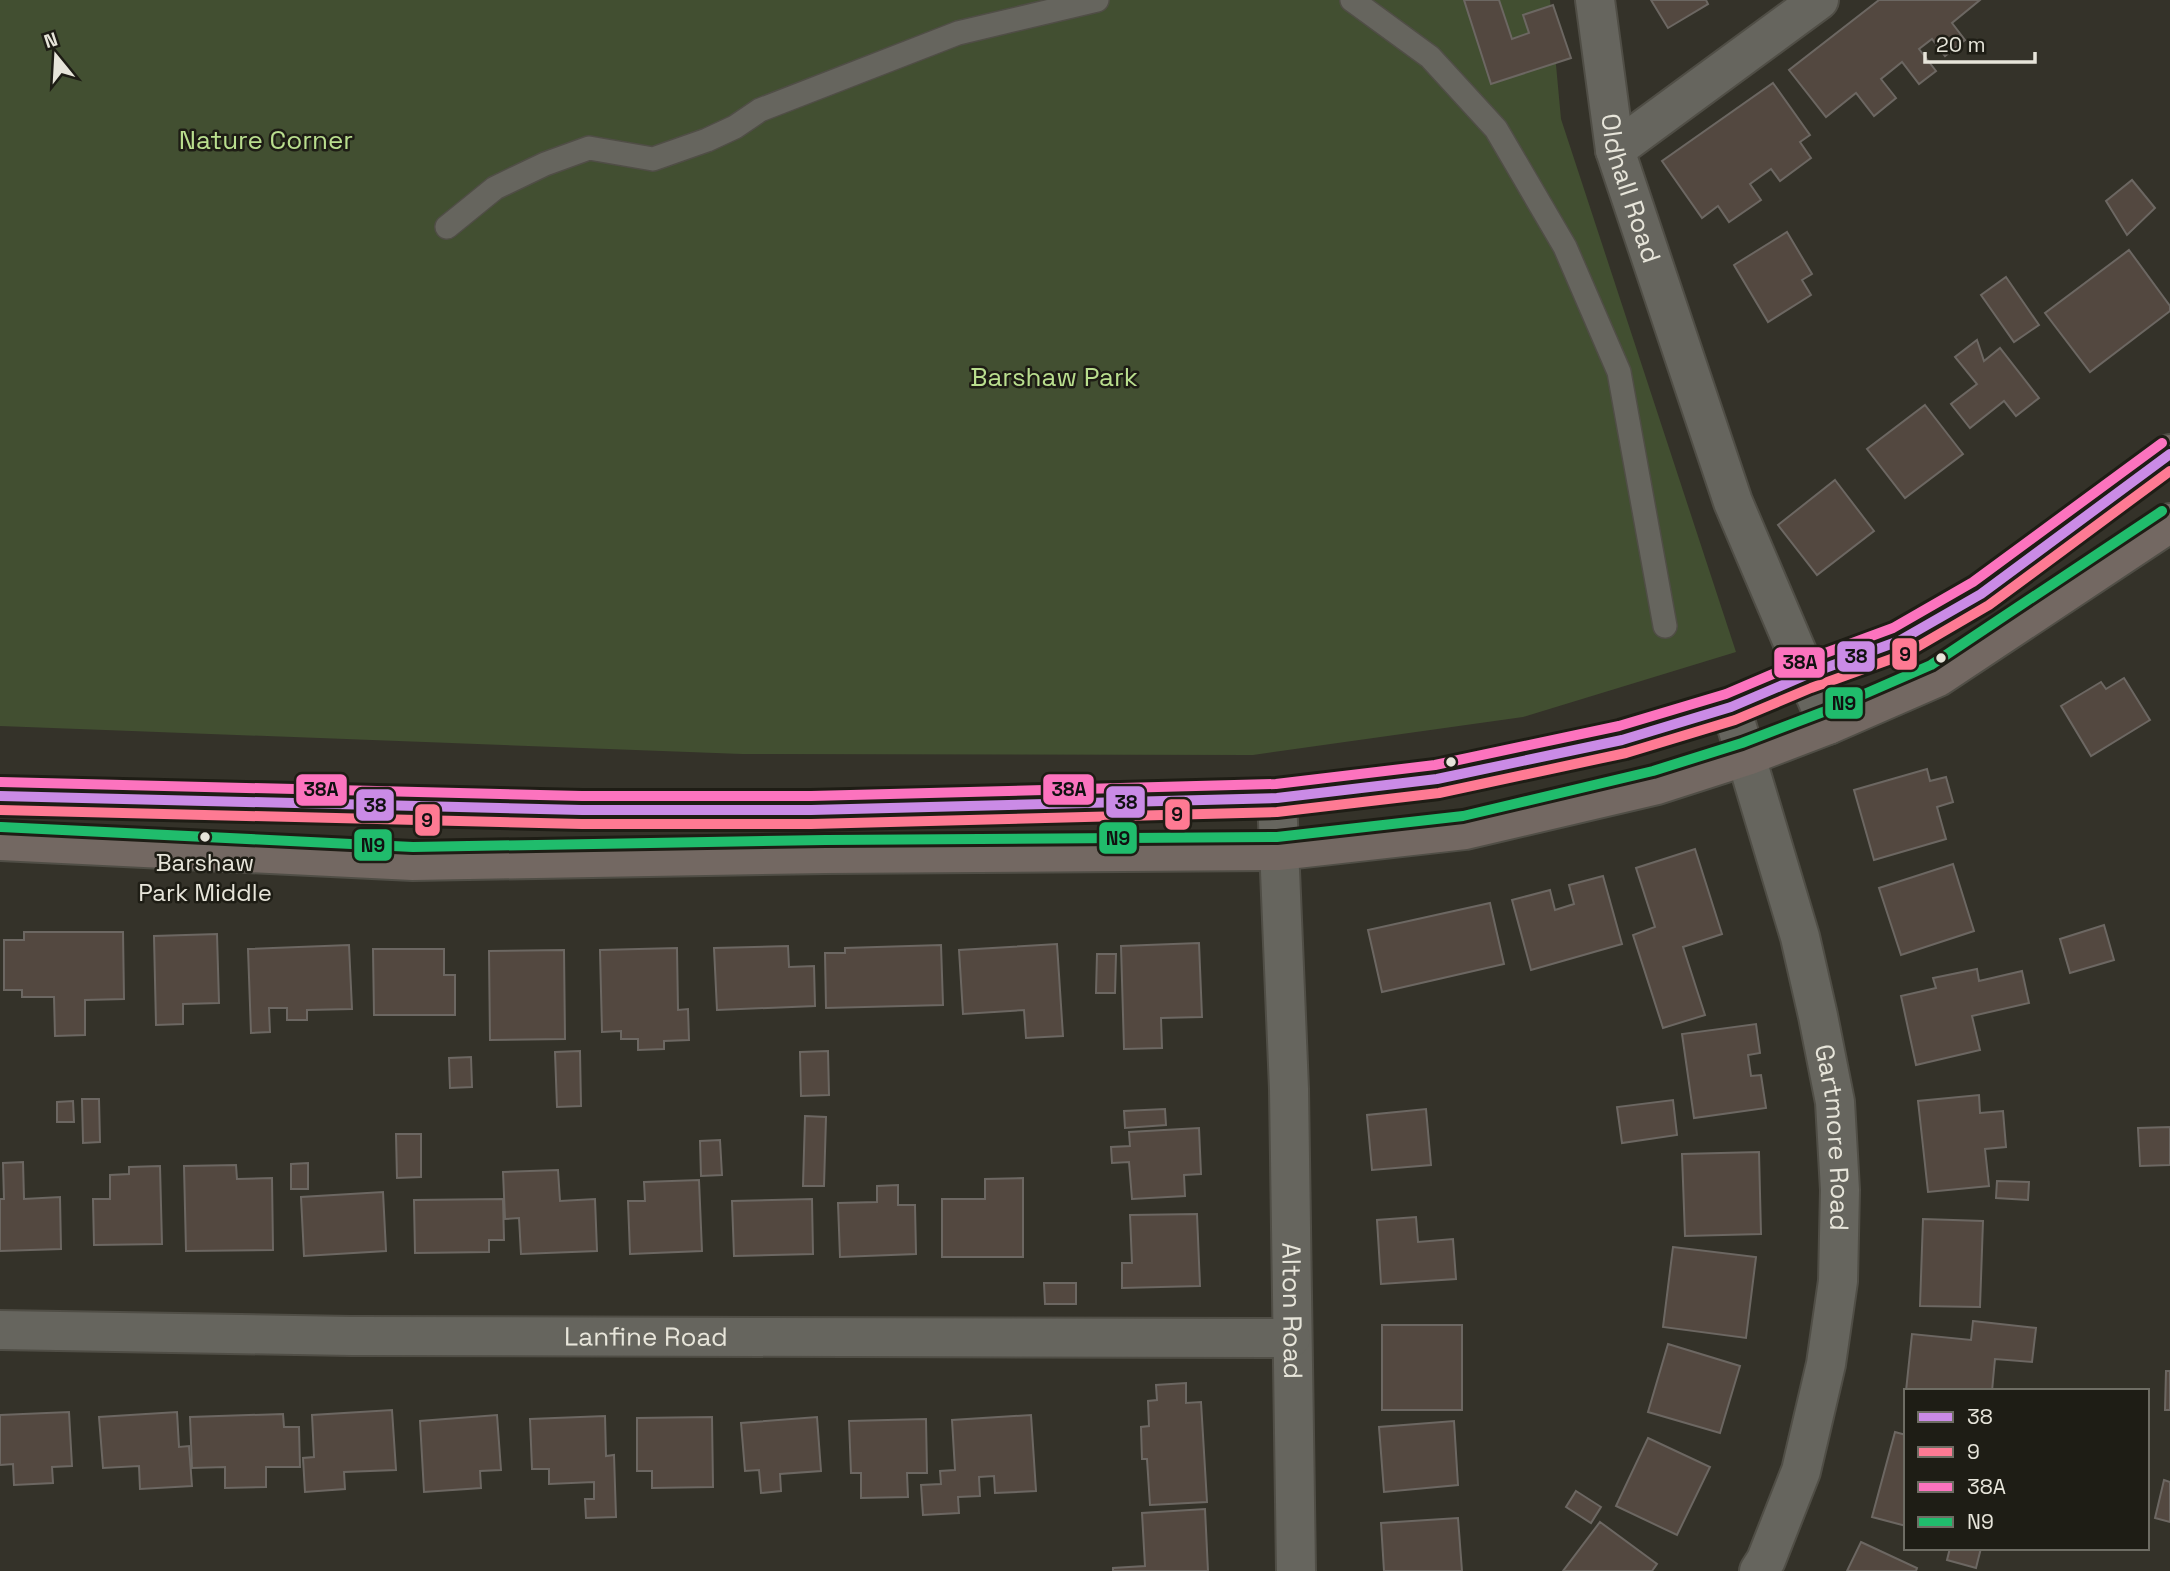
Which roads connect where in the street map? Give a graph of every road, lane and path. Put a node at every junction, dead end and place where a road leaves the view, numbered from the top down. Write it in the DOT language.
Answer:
graph roads {
  1 [pos="1097,0"];
  2 [pos="1352,0"];
  3 [pos="1595,0"];
  4 [pos="1819,0"];
  5 [pos="1615,150"];
  6 [pos="447,227"];
  7 [pos="2170,453"];
  8 [pos="2170,523"];
  9 [pos="1665,626"];
  10 [pos="1806,675"];
  11 [pos="1731,707"];
  12 [pos="1828,725"];
  13 [pos="1747,755"];
  14 [pos="0,796"];
  15 [pos="1277,798"];
  16 [pos="0,841"];
  17 [pos="1278,851"];
  18 [pos="0,1329"];
  19 [pos="1291,1338"];
  20 [pos="1296,1571"];
  21 [pos="1759,1571"];
  1 -- 6 [label="lane"];
  2 -- 9 [label="lane"];
  3 -- 5 [label="street, Oldhall Road"];
  4 -- 5 [label="street"];
  5 -- 10 [label="street, Oldhall Road"];
  7 -- 10 [label="main road"];
  8 -- 12 [label="main road"];
  10 -- 11 [label="main road"];
  10 -- 12 [label="street, Oldhall Road"];
  11 -- 13 [label="street, Gartmore Road"];
  11 -- 15 [label="main road"];
  12 -- 13 [label="main road"];
  13 -- 17 [label="main road"];
  13 -- 21 [label="street, Gartmore Road"];
  14 -- 15 [label="main road"];
  15 -- 17 [label="street, Alton Road"];
  16 -- 17 [label="main road"];
  17 -- 19 [label="street, Alton Road"];
  18 -- 19 [label="street, Lanfine Road"];
  19 -- 20 [label="street, Alton Road"];
}
